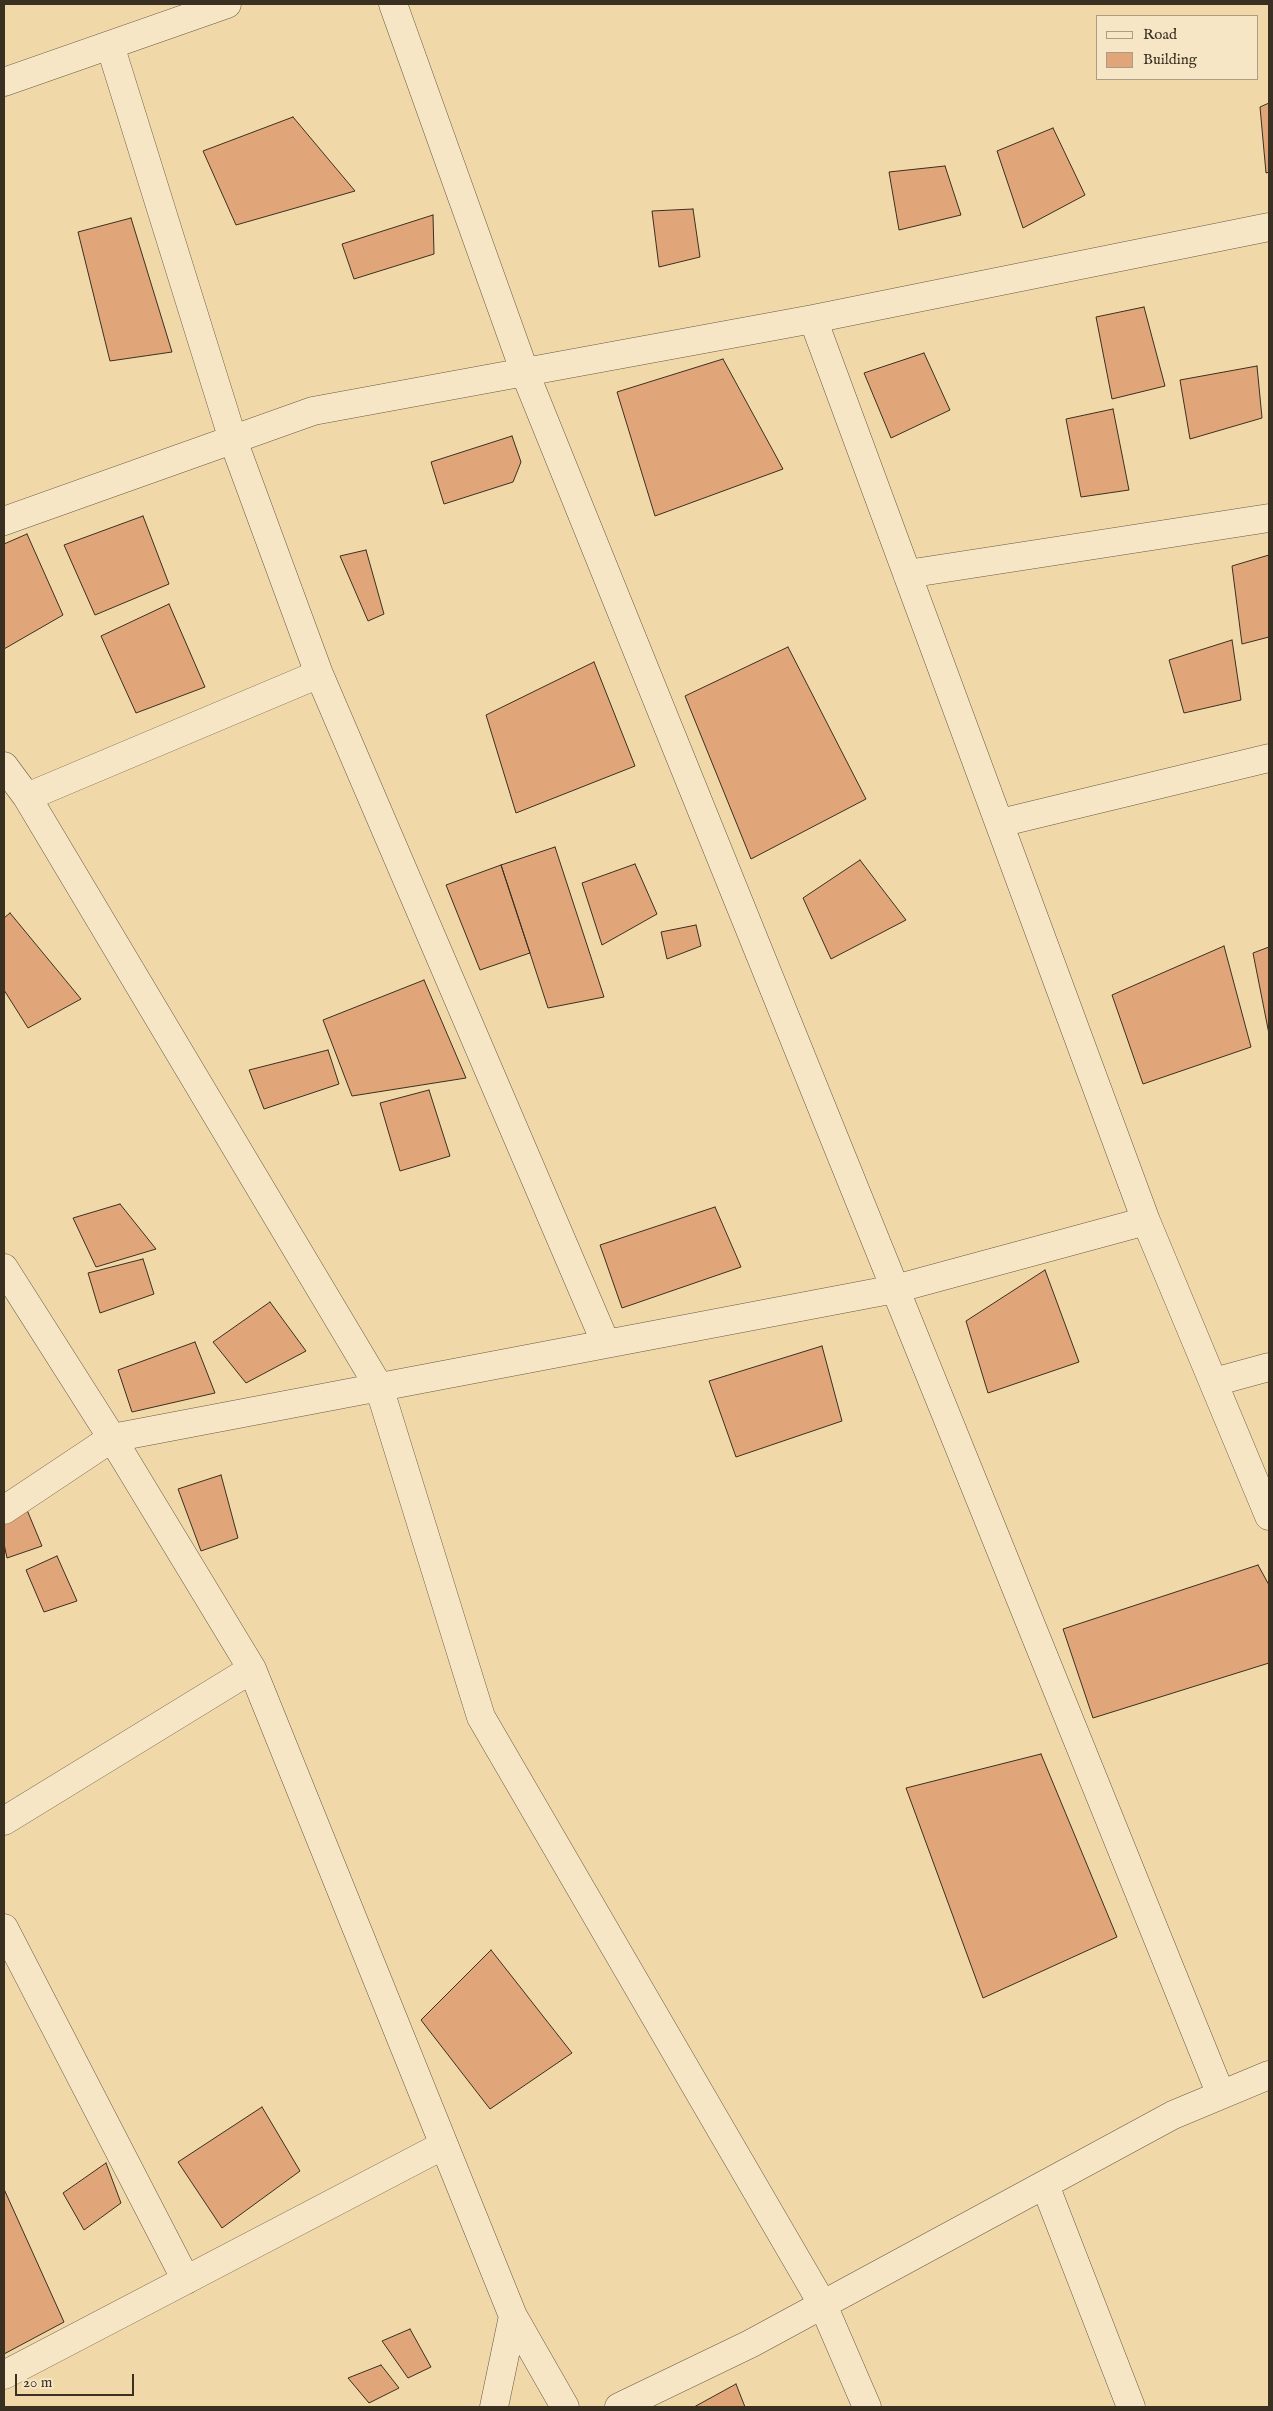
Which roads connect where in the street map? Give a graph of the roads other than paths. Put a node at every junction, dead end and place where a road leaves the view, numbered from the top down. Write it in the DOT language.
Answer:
graph roads {
  1 [pos="227,4"];
  2 [pos="393,4"];
  3 [pos="110,44"];
  4 [pos="4,82"];
  5 [pos="1269,227"];
  6 [pos="813,319"];
  7 [pos="525,372"];
  8 [pos="234,440"];
  9 [pos="1269,518"];
  10 [pos="4,521"];
  11 [pos="908,574"];
  12 [pos="319,674"];
  13 [pos="1269,758"];
  14 [pos="4,766"];
  15 [pos="26,798"];
  16 [pos="1000,823"];
  17 [pos="1146,1221"];
  18 [pos="4,1268"];
  19 [pos="895,1289"];
  20 [pos="606,1344"];
  21 [pos="1269,1366"];
  22 [pos="1214,1382"];
  23 [pos="379,1387"];
  24 [pos="112,1438"];
  25 [pos="4,1510"];
  26 [pos="1269,1516"];
  27 [pos="252,1669"];
  28 [pos="4,1821"];
  29 [pos="4,1928"];
  30 [pos="1269,2074"];
  31 [pos="1221,2095"];
  32 [pos="444,2145"];
  33 [pos="1045,2185"];
  34 [pos="186,2280"];
  35 [pos="823,2305"];
  36 [pos="513,2316"];
  37 [pos="4,2375"];
  38 [pos="494,2407"];
  39 [pos="565,2407"];
  40 [pos="619,2407"];
  41 [pos="867,2407"];
  42 [pos="1131,2407"];
  1 -- 3 [label="street"];
  2 -- 7 [label="street"];
  3 -- 4 [label="street"];
  3 -- 8 [label="street"];
  5 -- 6 [label="street"];
  6 -- 7 [label="street"];
  6 -- 11 [label="street"];
  7 -- 8 [label="street"];
  7 -- 19 [label="street"];
  8 -- 10 [label="street"];
  8 -- 12 [label="street"];
  9 -- 11 [label="street"];
  11 -- 16 [label="street"];
  12 -- 15 [label="street"];
  12 -- 20 [label="street"];
  13 -- 16 [label="street"];
  14 -- 15 [label="street"];
  15 -- 23 [label="street"];
  16 -- 17 [label="street"];
  17 -- 19 [label="street"];
  17 -- 22 [label="street"];
  18 -- 24 [label="street"];
  19 -- 20 [label="street"];
  19 -- 31 [label="street"];
  20 -- 23 [label="street"];
  21 -- 22 [label="street"];
  22 -- 26 [label="street"];
  23 -- 24 [label="street"];
  23 -- 35 [label="street"];
  24 -- 25 [label="street"];
  24 -- 27 [label="street"];
  27 -- 28 [label="street"];
  27 -- 32 [label="street"];
  29 -- 34 [label="street"];
  30 -- 31 [label="street"];
  31 -- 33 [label="street"];
  32 -- 34 [label="street"];
  32 -- 36 [label="street"];
  33 -- 35 [label="street"];
  33 -- 42 [label="street"];
  34 -- 37 [label="street"];
  35 -- 40 [label="street"];
  35 -- 41 [label="street"];
  36 -- 38 [label="street"];
  36 -- 39 [label="street"];
}
